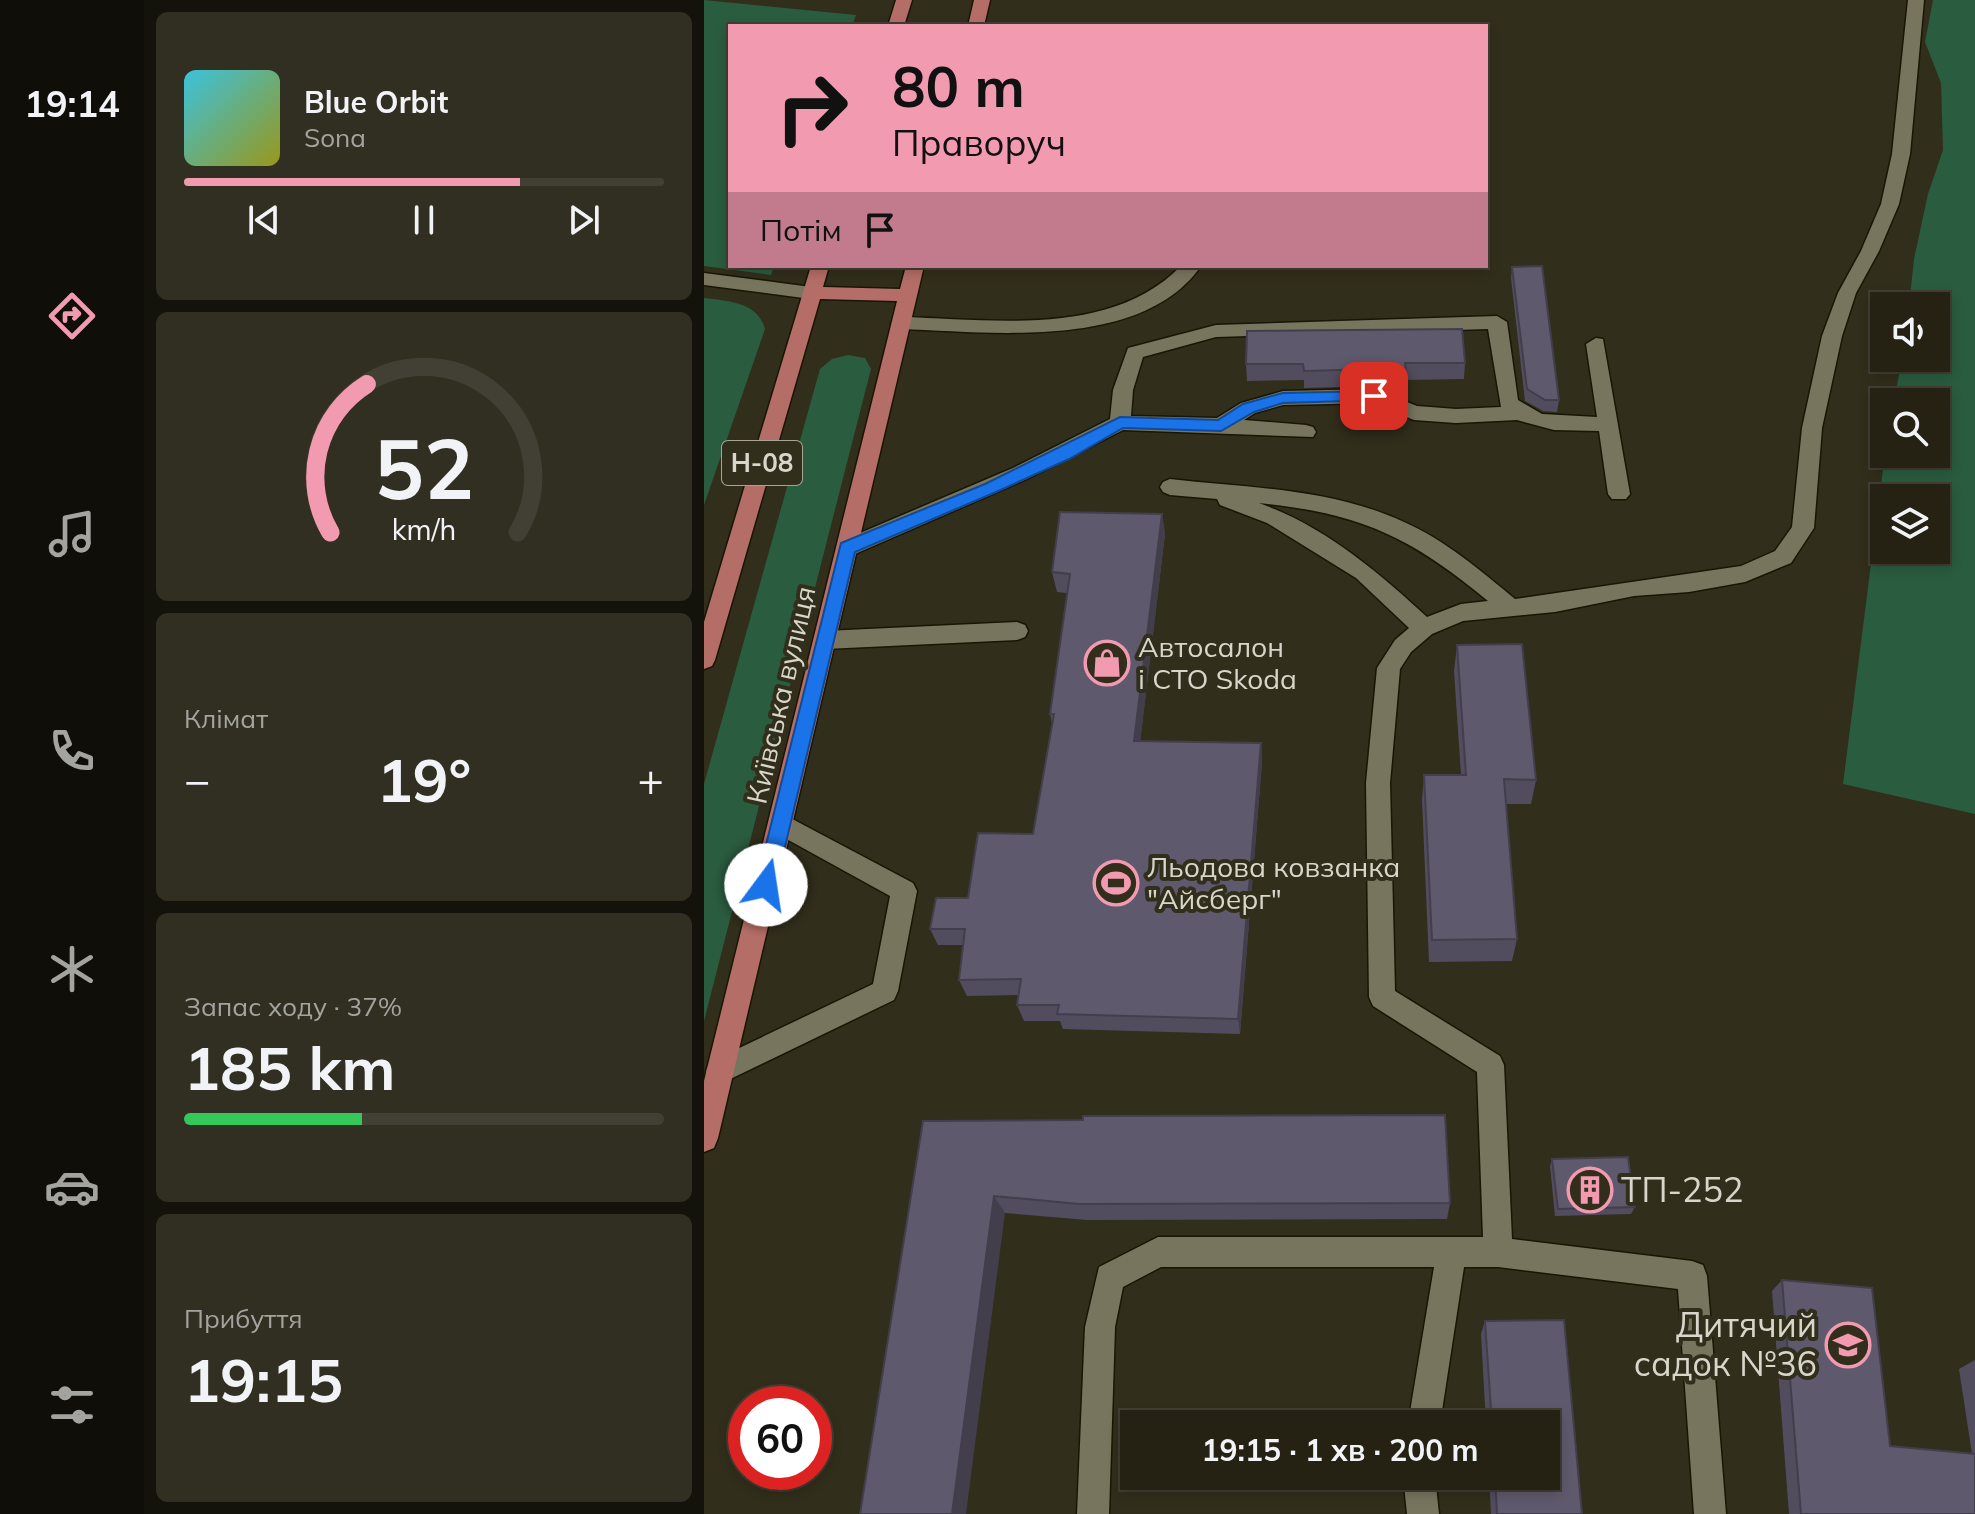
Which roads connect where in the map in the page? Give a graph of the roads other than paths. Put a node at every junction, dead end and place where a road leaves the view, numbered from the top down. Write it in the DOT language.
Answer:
graph roads {
  1 [pos="904,0"];
  2 [pos="982,0"];
  3 [pos="1916,0"];
  4 [pos="897,24"];
  5 [pos="976,24"];
  6 [pos="819,268"];
  7 [pos="915,268"];
  8 [pos="1190,268"];
  9 [pos="704,279"];
  10 [pos="811,293"];
  11 [pos="908,295"];
  12 [pos="901,323"];
  13 [pos="1596,344"];
  14 [pos="1516,413"];
  15 [pos="1120,423"];
  16 [pos="1608,424"];
  17 [pos="1221,425"];
  18 [pos="1306,432"];
  19 [pos="1170,487"];
  20 [pos="1205,491"];
  21 [pos="1619,494"];
  22 [pos="847,548"];
  23 [pos="1511,608"];
  24 [pos="1424,628"];
  25 [pos="1017,631"];
  26 [pos="825,640"];
  27 [pos="704,660"];
  28 [pos="781,824"];
  29 [pos="720,1071"];
  30 [pos="704,1138"];
  31 [pos="1452,1251"];
  32 [pos="1498,1252"];
  33 [pos="1426,1410"];
  34 [pos="1420,1490"];
  35 [pos="1093,1514"];
  36 [pos="1423,1514"];
  37 [pos="1710,1514"];
  1 -- 4 [label="main road"];
  2 -- 5 [label="main road"];
  3 -- 23 [label="street"];
  6 -- 10 [label="main road, Н-08"];
  7 -- 11 [label="main road, Київська вулиця"];
  8 -- 12 [label="street"];
  9 -- 10 [label="street"];
  10 -- 11 [label="main road"];
  10 -- 27 [label="main road, Н-08"];
  11 -- 12 [label="main road, Київська вулиця"];
  12 -- 22 [label="main road, Київська вулиця"];
  13 -- 16 [label="street"];
  14 -- 15 [label="street"];
  14 -- 16 [label="street"];
  14 -- 17 [label="street"];
  15 -- 17 [label="street"];
  15 -- 22 [label="street"];
  16 -- 21 [label="street"];
  17 -- 18 [label="street"];
  19 -- 20 [label="street"];
  20 -- 23 [label="street"];
  20 -- 24 [label="street"];
  22 -- 26 [label="main road, Київська вулиця"];
  23 -- 24 [label="street"];
  24 -- 32 [label="street"];
  25 -- 26 [label="street"];
  26 -- 28 [label="main road, Київська вулиця"];
  28 -- 29 [label="main road, Київська вулиця"];
  28 -- 29 [label="street"];
  29 -- 30 [label="main road, Київська вулиця"];
  31 -- 32 [label="street"];
  31 -- 33 [label="street"];
  31 -- 35 [label="street"];
  32 -- 37 [label="street"];
  34 -- 36 [label="street"];
}
